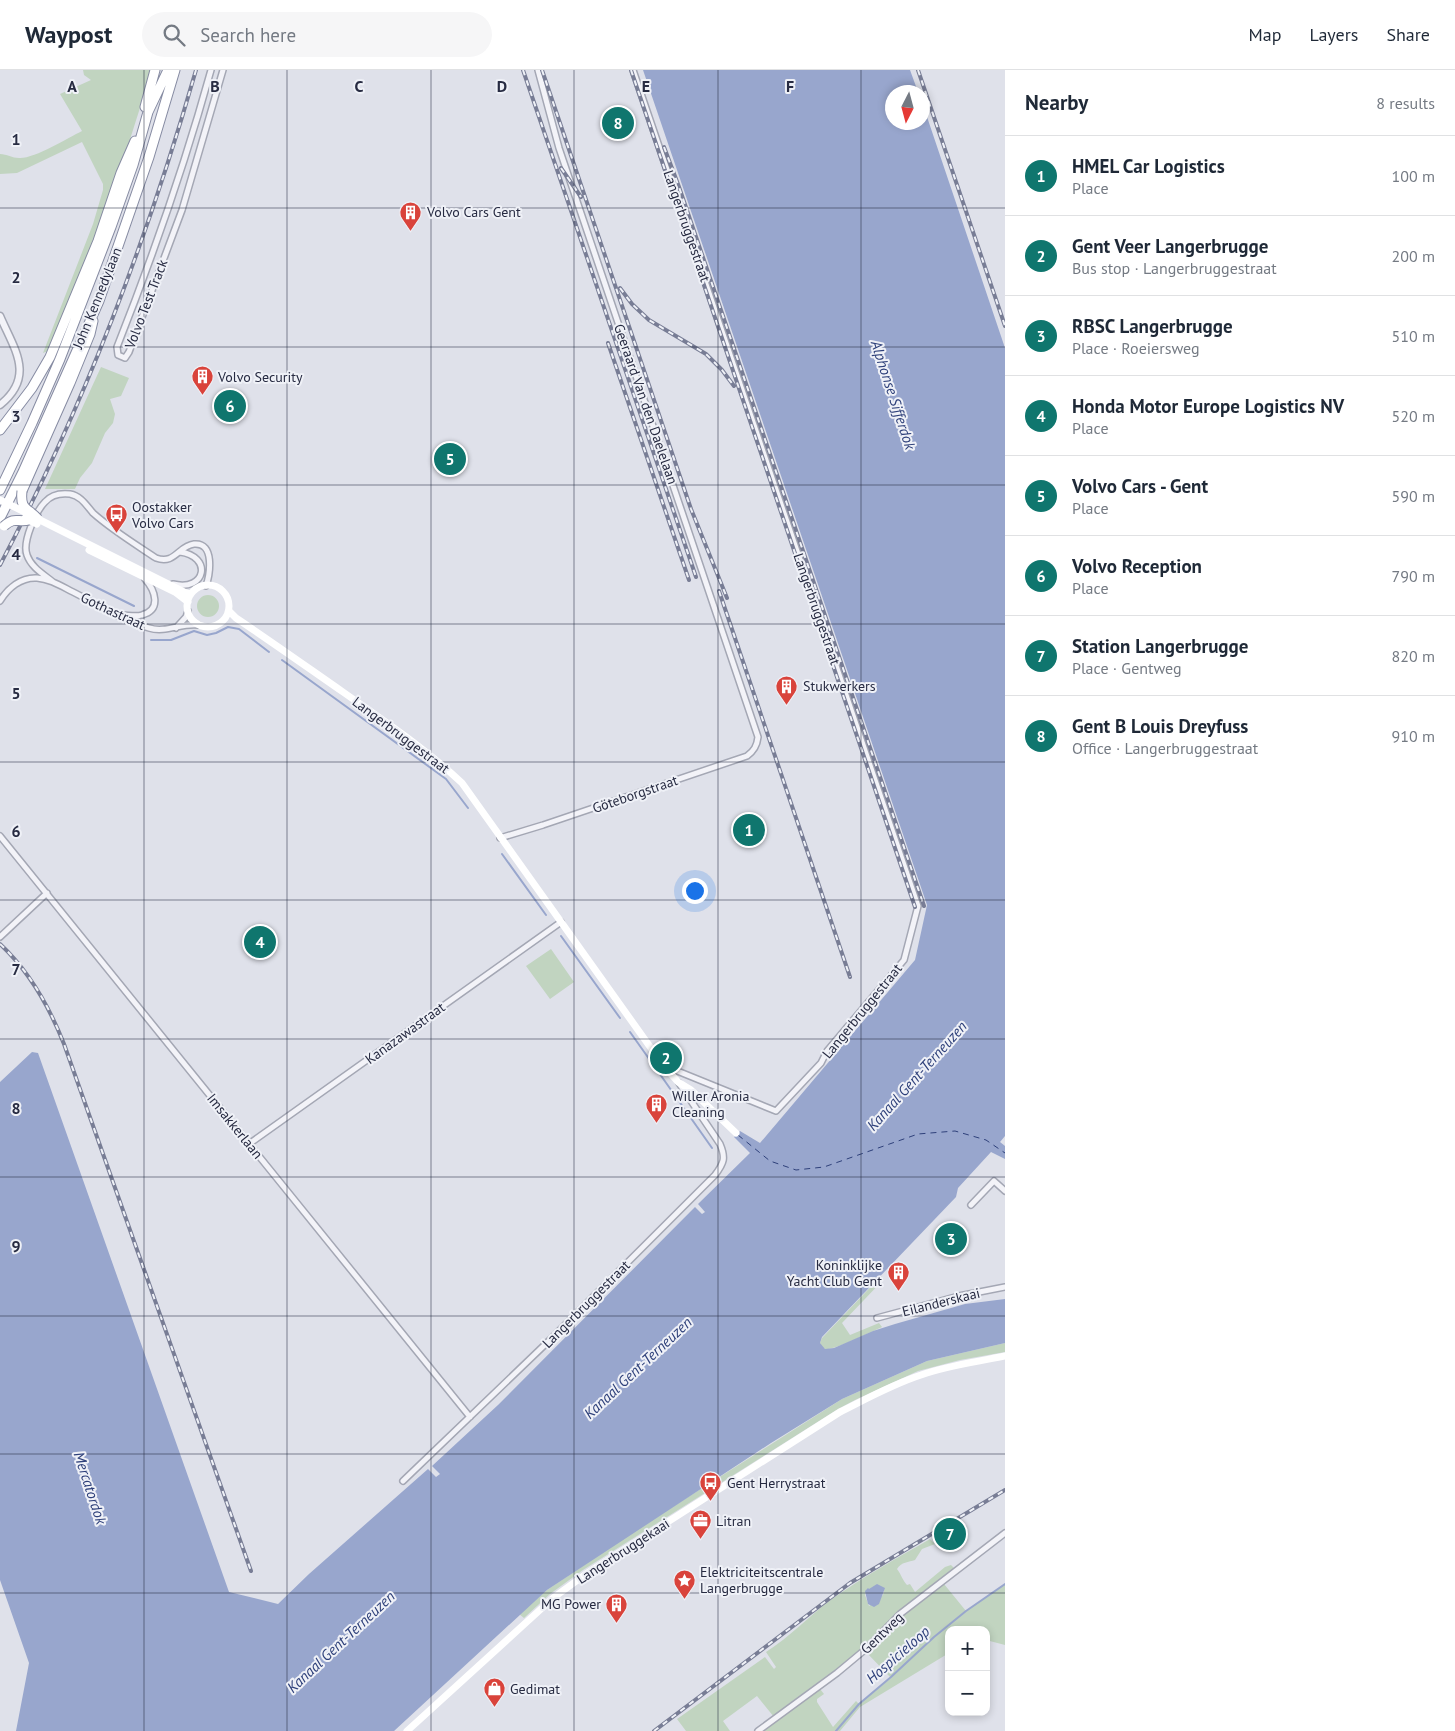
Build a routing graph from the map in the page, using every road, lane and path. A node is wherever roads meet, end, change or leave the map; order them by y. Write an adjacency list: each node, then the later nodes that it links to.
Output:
1 (155, 70): 8 (highway, John Kennedylaan)
2 (168, 70): 14 (highway, John Kennedylaan)
3 (175, 70): 9 (highway, John Kennedylaan)
4 (211, 70): 5 (street, Volvo Test Track)
5 (222, 70)
6 (538, 70): 34 (street, Geeraard Van den Daelelaan)
7 (634, 70): 40 (street, Langerbruggestraat)
8 (135, 141): 12 (highway); 13 (highway, John Kennedylaan)
9 (99, 301): 17 (highway, bridge); 18 (highway, John Kennedylaan)
10 (0, 316): 11 (street)
11 (0, 405)
12 (0, 430)
13 (0, 477)
14 (0, 490)
15 (0, 500): 17 (main road, bridge)
16 (0, 505): 17 (main road)
17 (36, 521): 18 (highway, bridge); 20 (main road); 22 (main road)
18 (1, 526)
19 (180, 552): 21 (street); 22 (street); 23 (street)
20 (143, 577): 26 (main road); 29 (street)
21 (53, 582): 25 (street); 29 (street, Gothastraat)
22 (165, 582): 24 (main road)
23 (206, 586): 24 (main road); 28 (main road)
24 (191, 594): 26 (main road)
25 (0, 601)
26 (188, 602): 27 (main road)
27 (188, 611): 31 (main road); 32 (street)
28 (228, 611): 30 (main road); 33 (main road, Langerbruggestraat)
29 (118, 615): 32 (street, Gothastraat)
30 (222, 622): 31 (main road, Langerbruggestraat); 33 (main road, Langerbruggestraat)
31 (198, 625): 32 (street, Gothastraat)
32 (176, 628)
33 (252, 628): 36 (main road, Langerbruggestraat)
34 (758, 737): 36 (street, Göteborgstraat)
35 (0, 836): 37 (street, Imsakkerlaan)
36 (500, 838): 38 (main road, Langerbruggestraat)
37 (46, 893): 39 (street); 43 (street, Imsakkerlaan)
38 (561, 922): 40 (main road, Langerbruggestraat); 43 (street, Kanazawastraat)
39 (0, 937)
40 (663, 1065): 41 (main road, Langerbruggestraat)
41 (678, 1082): 42 (main road); 49 (street, Langerbruggestraat)
42 (736, 1133)
43 (249, 1144): 49 (street, Imsakkerlaan)
44 (1005, 1191): 45 (street)
45 (971, 1204)
46 (1005, 1287): 47 (street, Eilanderskaai)
47 (877, 1318)
48 (1005, 1356): 52 (main road, Langerbruggekaai)
49 (470, 1417): 50 (street, Langerbruggestraat)
50 (403, 1481)
51 (1005, 1533): 53 (street, Gentweg)
52 (407, 1731)
53 (758, 1731)

